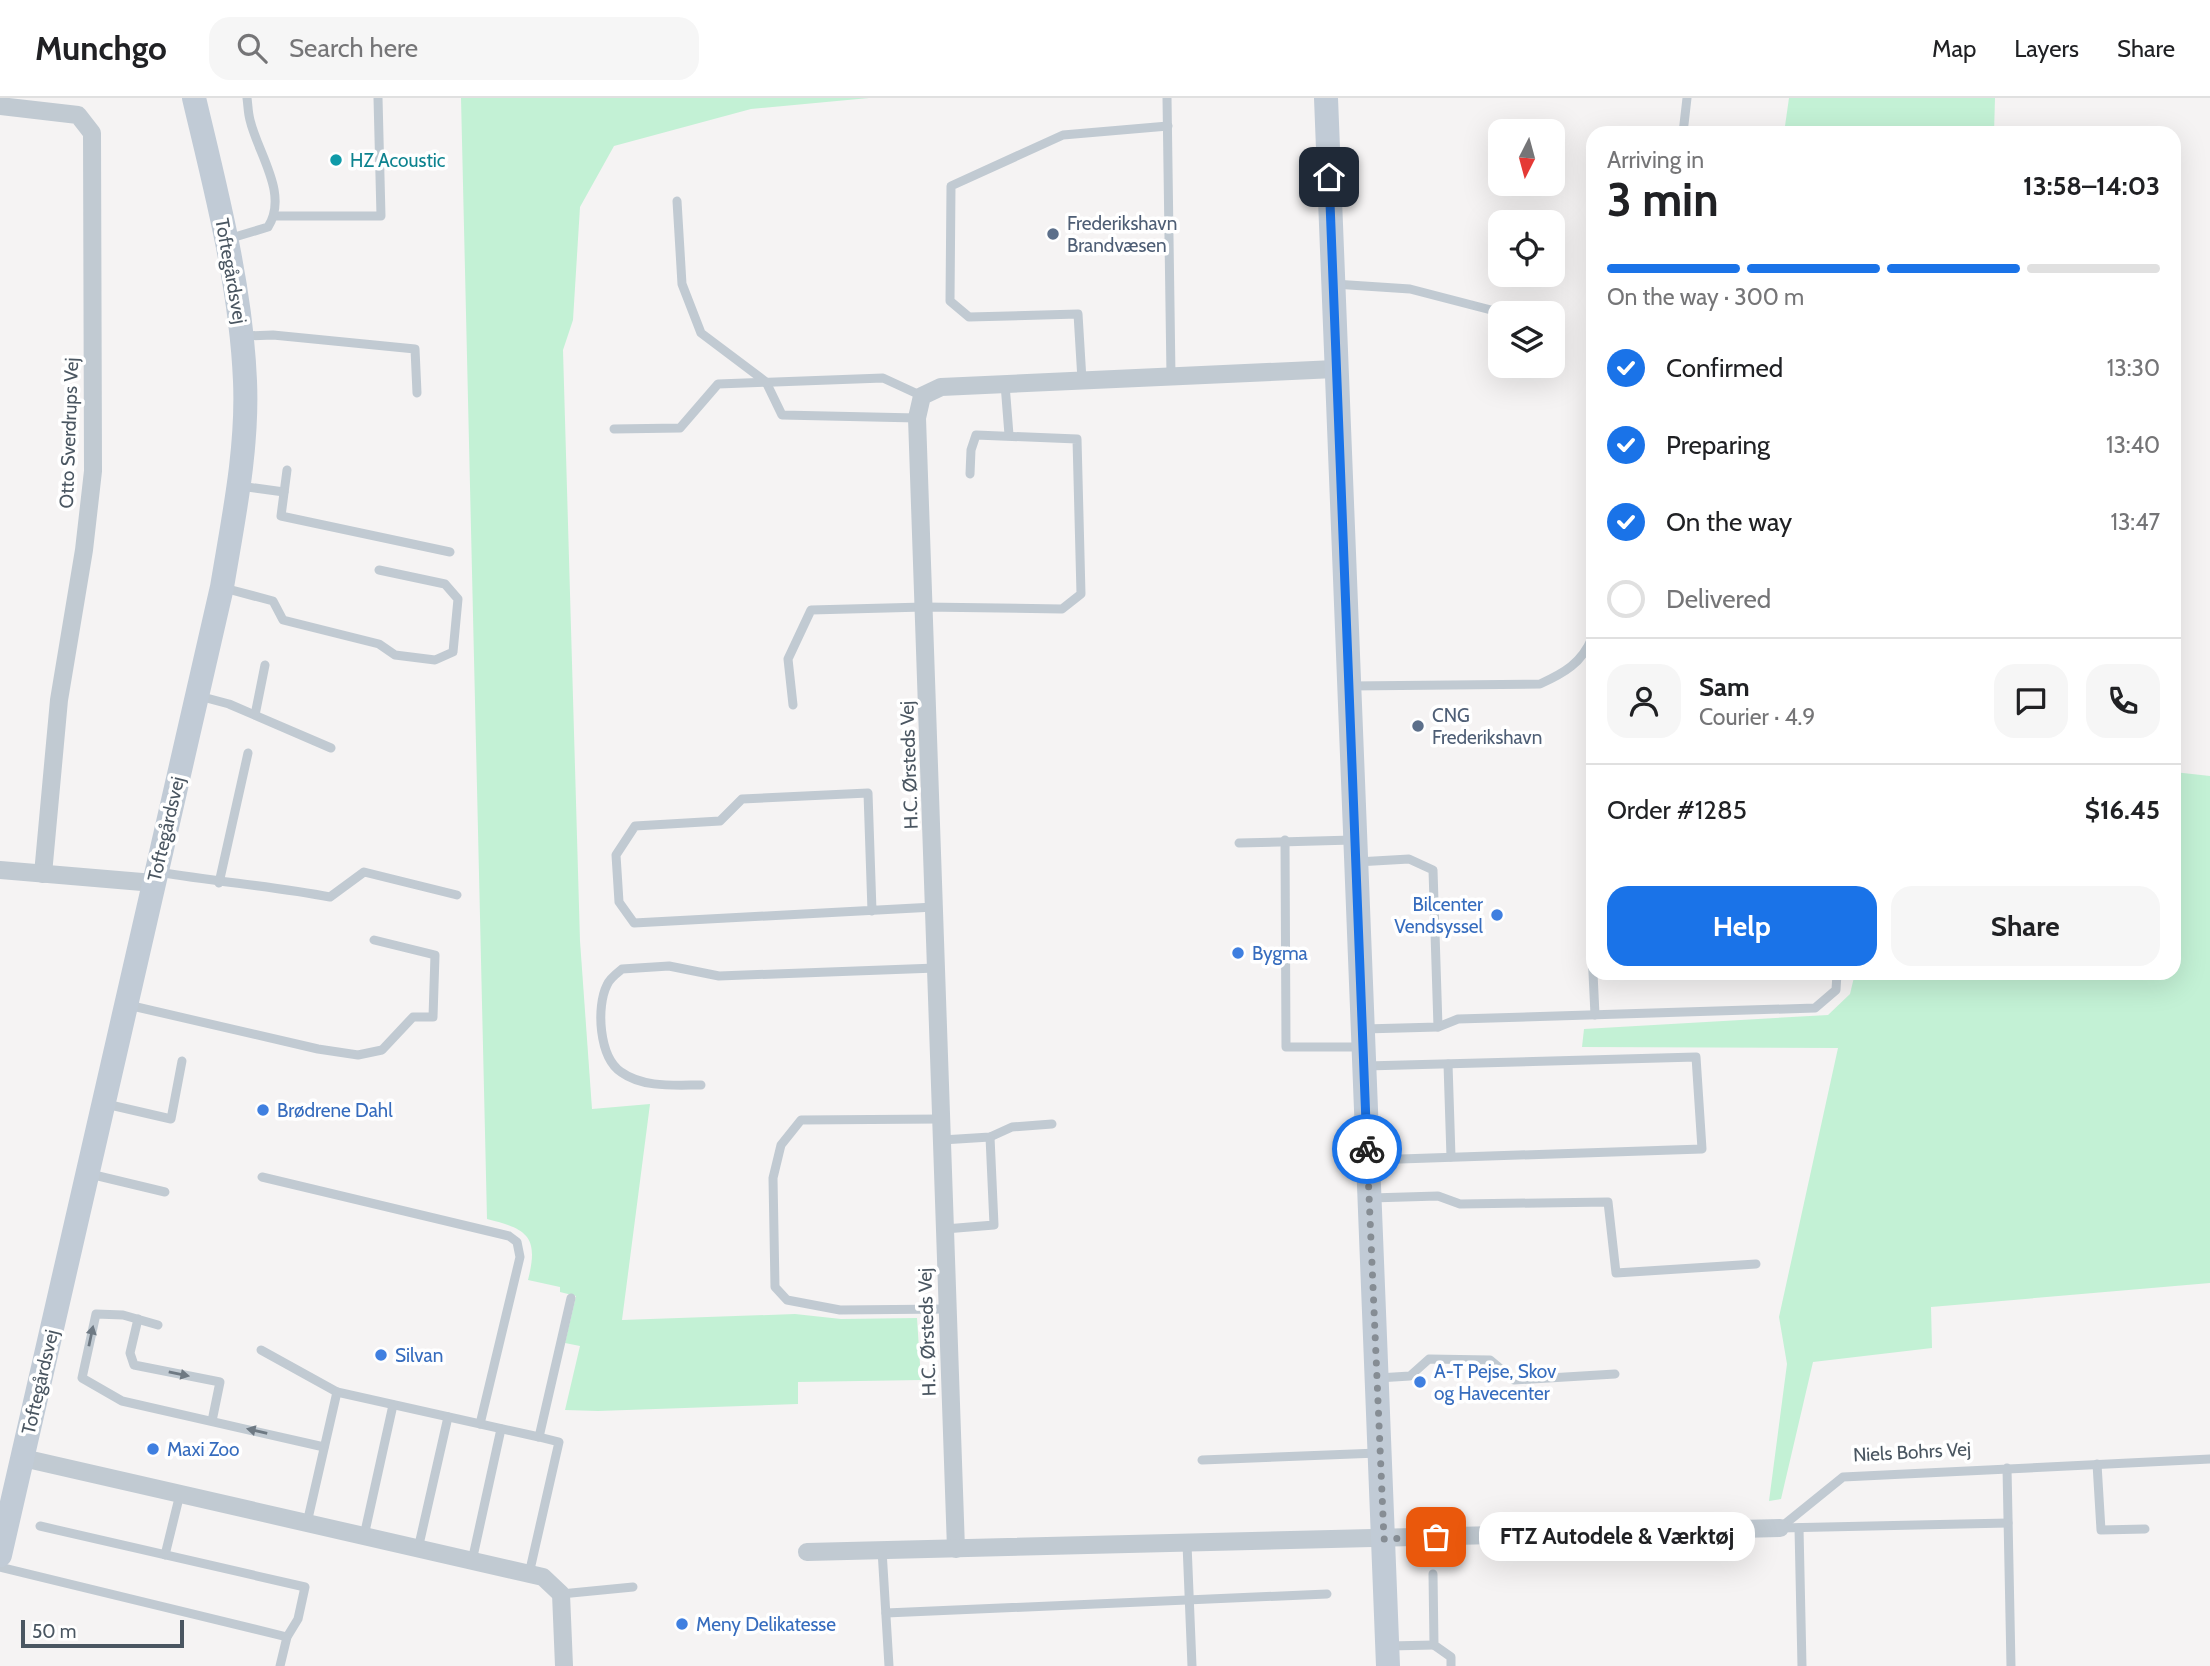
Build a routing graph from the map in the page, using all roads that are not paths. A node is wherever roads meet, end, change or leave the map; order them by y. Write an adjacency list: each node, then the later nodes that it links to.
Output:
1 (194, 98): 12 (street, Toftegårdsvej)
2 (247, 98): 11 (lane)
3 (378, 98): 11 (lane)
4 (1167, 98): 8 (lane)
5 (1326, 98): 13 (street)
6 (1687, 98): 9 (lane)
7 (0, 106): 46 (street, Otto Sverdrups Vej)
8 (1168, 126): 17 (lane); 18 (lane)
9 (1684, 126)
10 (677, 201): 19 (lane)
11 (275, 216): 12 (lane)
12 (226, 240): 15 (street, Toftegårdsvej)
13 (1333, 284): 14 (lane); 16 (street)
14 (1488, 309)
15 (242, 336): 21 (lane); 28 (street, Toftegårdsvej)
16 (1335, 369): 17 (street); 36 (street)
17 (1171, 376): 18 (street)
18 (1082, 380): 20 (street)
19 (766, 382): 22 (lane); 23 (lane); 24 (lane)
20 (1005, 384): 22 (street); 25 (lane)
21 (417, 393)
22 (922, 396): 23 (street, H.C. Ørsteds Vej)
23 (917, 418): 33 (street, H.C. Ørsteds Vej)
24 (614, 429)
25 (1009, 435): 27 (lane); 33 (lane)
26 (287, 470): 29 (lane)
27 (970, 474)
28 (238, 486): 29 (lane); 32 (street, Toftegårdsvej)
29 (284, 492): 30 (lane)
30 (450, 552)
31 (379, 570): 32 (lane)
32 (222, 587): 37 (street, Toftegårdsvej)
33 (924, 607): 38 (lane); 50 (street, H.C. Ørsteds Vej)
34 (1586, 653): 36 (lane)
35 (265, 665): 39 (lane)
36 (1348, 687): 44 (street)
37 (197, 696): 39 (lane); 47 (street, Toftegårdsvej)
38 (793, 705)
39 (255, 715): 40 (lane)
40 (331, 748)
41 (248, 753): 48 (lane)
42 (1285, 840): 43 (lane); 44 (lane); 59 (lane)
43 (1239, 843)
44 (1355, 851): 58 (lane); 59 (street)
45 (0, 870): 46 (street)
46 (43, 874): 47 (street)
47 (155, 877): 48 (lane); 56 (street, Toftegårdsvej)
48 (219, 883): 49 (lane)
49 (457, 895)
50 (934, 907): 51 (lane); 53 (street, H.C. Ørsteds Vej)
51 (872, 911): 51 (lane)
52 (374, 940): 56 (lane)
53 (936, 968): 62 (lane); 64 (street, H.C. Ørsteds Vej)
54 (1593, 980): 57 (lane)
55 (1837, 980): 57 (lane)
56 (127, 1005): 63 (street, Toftegårdsvej)
57 (1595, 1015): 58 (lane)
58 (1438, 1027): 59 (lane)
59 (1363, 1047): 61 (lane); 69 (street)
60 (182, 1061): 63 (lane)
61 (1448, 1064): 68 (lane); 68 (lane)
62 (701, 1085)
63 (104, 1103): 70 (street, Toftegårdsvej)
64 (941, 1119): 67 (street, H.C. Ørsteds Vej); 77 (lane)
65 (1052, 1124): 66 (lane)
66 (990, 1137): 67 (lane); 74 (lane)
67 (942, 1140): 74 (street, H.C. Ørsteds Vej)
68 (1451, 1157): 69 (lane)
69 (1368, 1160): 73 (street)
70 (88, 1173): 72 (lane); 92 (street, Toftegårdsvej)
71 (262, 1177): 87 (lane)
72 (165, 1192)
73 (1369, 1198): 75 (lane); 82 (street)
74 (945, 1229): 77 (street, H.C. Ørsteds Vej)
75 (1756, 1264)
76 (571, 1298): 89 (lane)
77 (948, 1309): 108 (street, H.C. Ørsteds Vej)
78 (138, 1319): 79 (lane); 86 (lane, one-way to 86); 86 (lane, one-way to 78)
79 (158, 1325)
80 (261, 1350): 83 (lane)
81 (1615, 1374): 82 (lane)
82 (1377, 1378): 91 (street)
83 (337, 1392): 84 (lane); 90 (lane)
84 (393, 1405): 85 (lane); 104 (lane)
85 (448, 1417): 87 (lane); 107 (lane)
86 (212, 1421): 90 (lane, one-way to 86)
87 (480, 1424): 88 (lane)
88 (501, 1429): 89 (lane); 113 (lane)
89 (539, 1437): 115 (lane)
90 (324, 1447): 98 (lane)
91 (1380, 1453): 94 (lane); 105 (street)
92 (23, 1458): 97 (street); 111 (street, Toftegårdsvej)
93 (2210, 1459): 95 (lane, Niels Bohrs Vej)
94 (1202, 1460)
95 (2098, 1464): 96 (lane, Niels Bohrs Vej); 103 (lane)
96 (2007, 1468): 99 (lane); 101 (lane, Niels Bohrs Vej)
97 (180, 1494): 98 (street); 112 (lane)
98 (307, 1523): 104 (street)
99 (2008, 1523): 102 (lane); 131 (lane)
100 (40, 1526): 112 (lane)
101 (1780, 1528): 102 (lane); 105 (street)
102 (1799, 1528): 130 (lane)
103 (2145, 1529)
104 (364, 1536): 107 (street)
105 (1384, 1539): 106 (street); 124 (street)
106 (1187, 1544): 108 (street); 120 (lane)
107 (418, 1549): 113 (street)
108 (956, 1549): 109 (street)
109 (883, 1550): 110 (street); 121 (lane)
110 (807, 1552)
111 (0, 1555)
112 (165, 1555): 122 (lane)
113 (472, 1561): 115 (street)
114 (0, 1567): 122 (lane)
115 (529, 1574): 118 (street)
116 (1433, 1574): 123 (lane)
117 (633, 1587): 118 (lane)
118 (561, 1594): 126 (street)
119 (1327, 1594): 120 (lane)
120 (1189, 1600): 121 (lane); 128 (lane)
121 (886, 1613): 127 (lane)
122 (287, 1637): 125 (lane)
123 (1434, 1645): 124 (lane); 129 (lane)
124 (1387, 1656)
125 (281, 1666)
126 (564, 1666)
127 (889, 1666)
128 (1192, 1666)
129 (1451, 1666)
130 (1802, 1666)
131 (2011, 1666)

